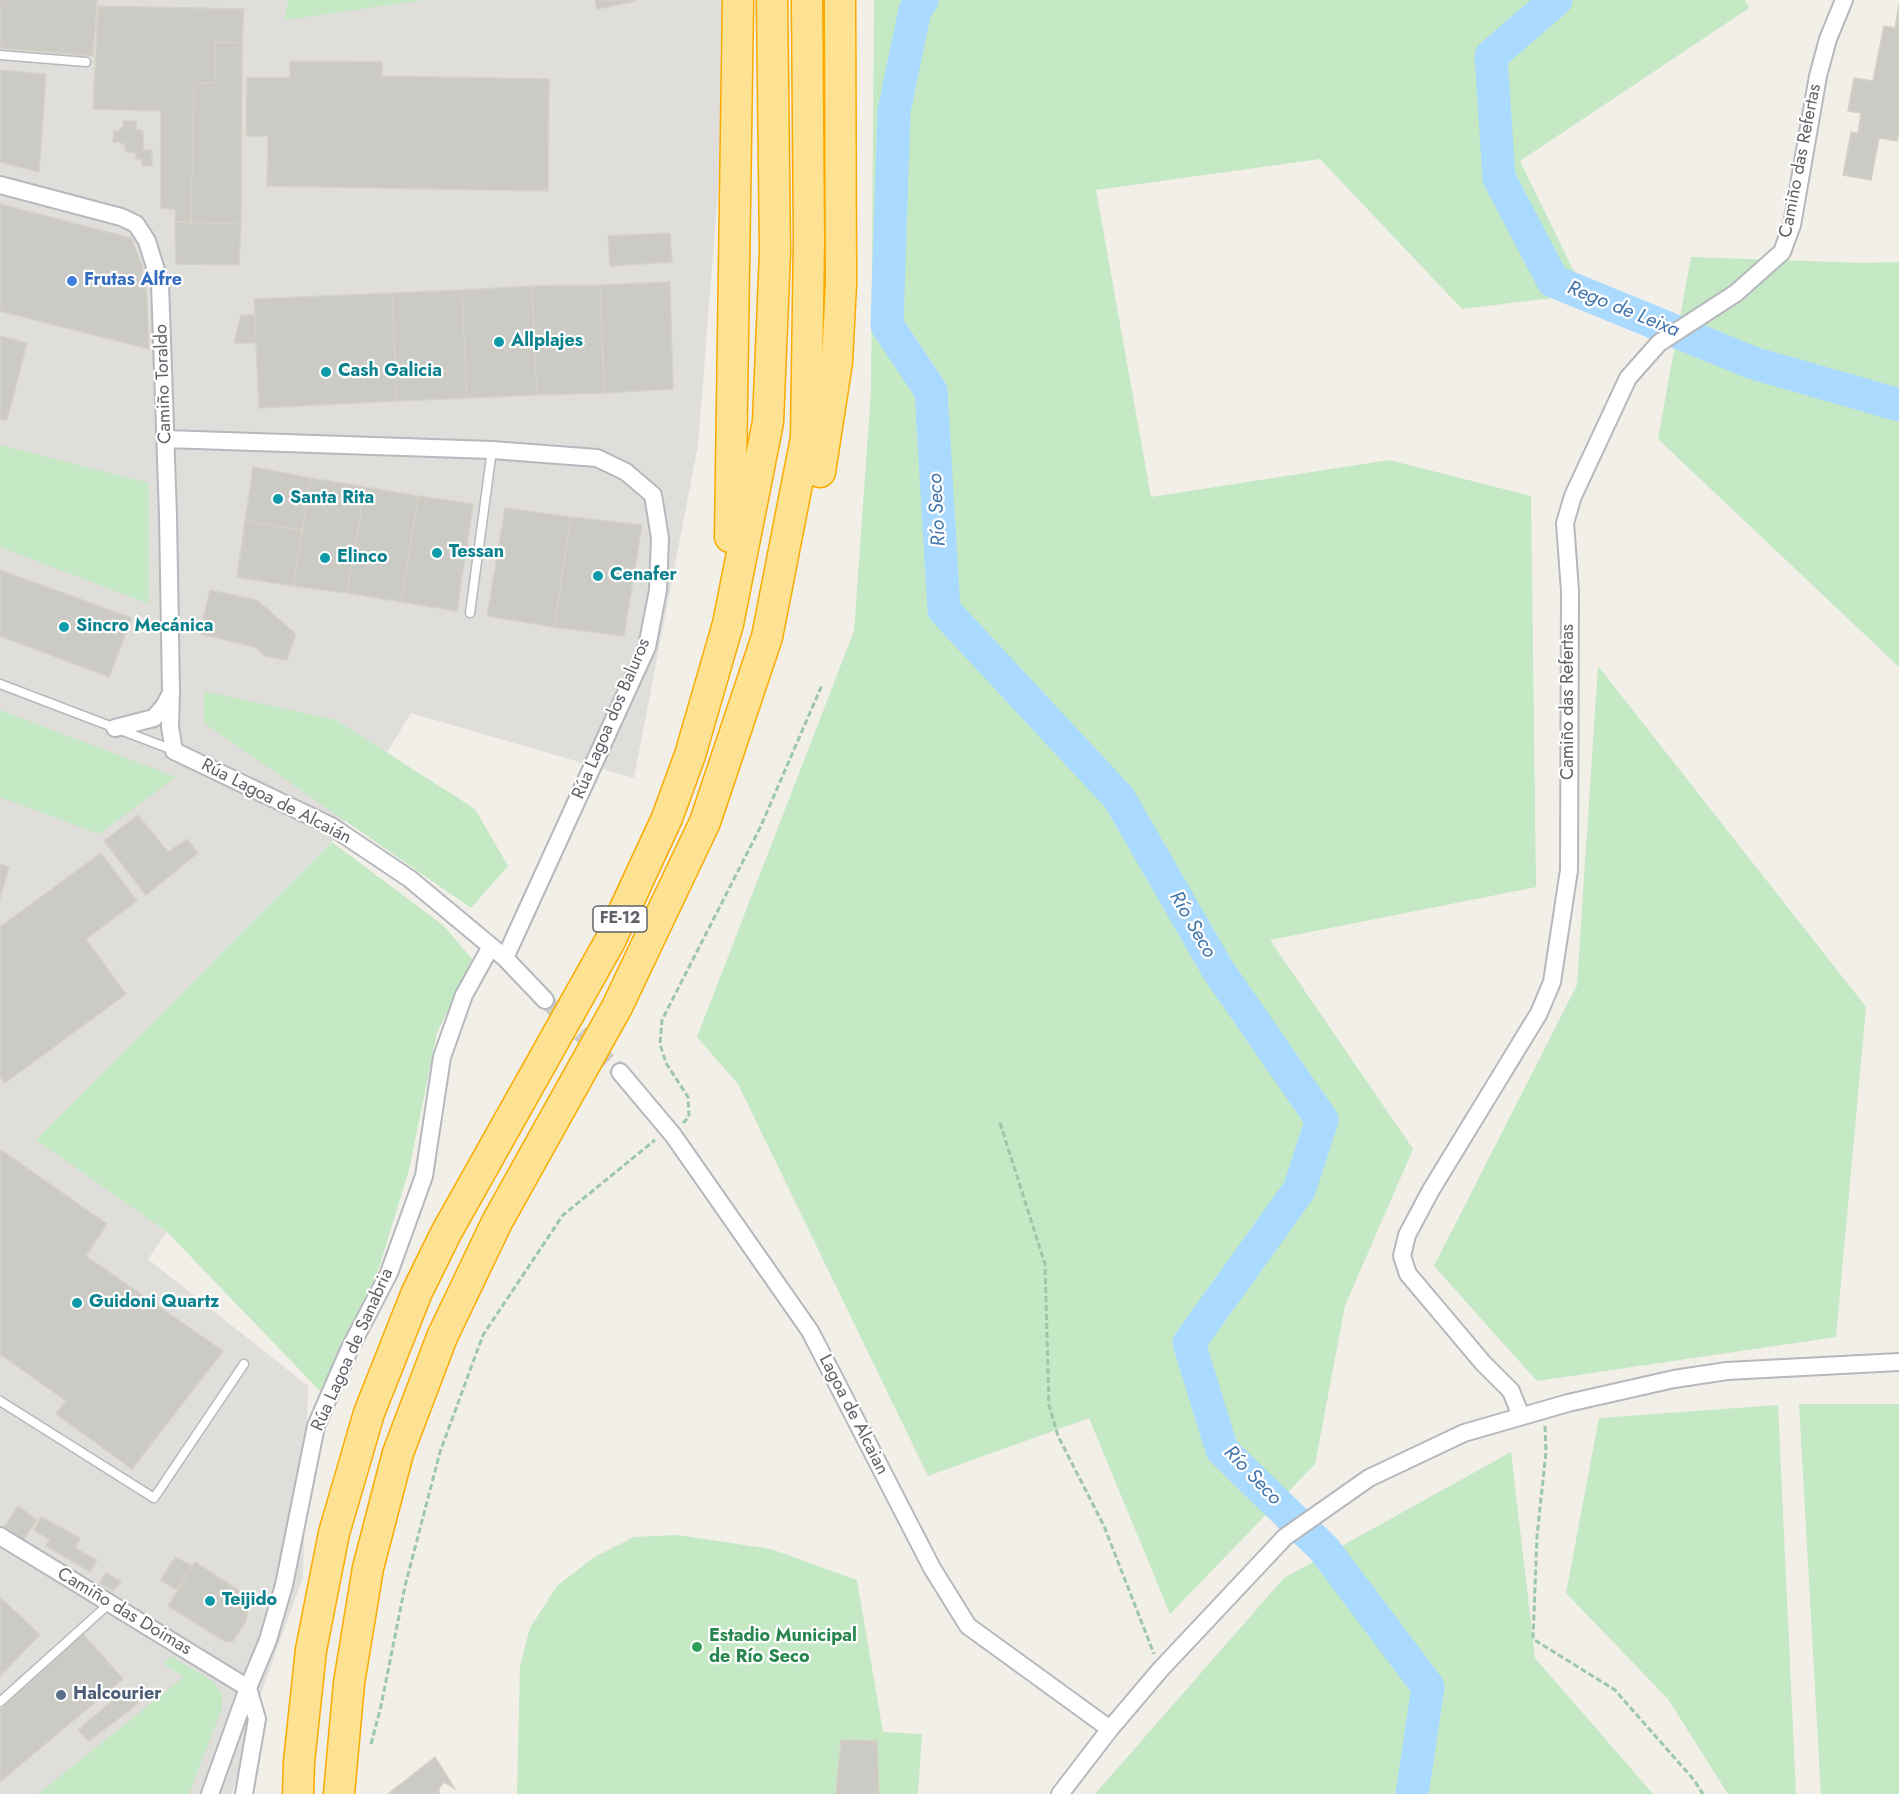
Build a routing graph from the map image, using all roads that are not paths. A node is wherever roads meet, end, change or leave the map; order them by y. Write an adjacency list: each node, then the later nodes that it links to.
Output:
1 (738, 0): 12 (highway)
2 (772, 0): 12 (highway, FE-12)
3 (807, 0): 13 (highway, FE-12)
4 (840, 0): 13 (highway)
5 (1844, 0): 25 (street, Camiño das Refertas)
6 (0, 55): 7 (lane)
7 (86, 62)
8 (0, 185): 9 (street, Camiño Toraldo)
9 (166, 439): 10 (street, Rúa Lagoa dos Baluros); 15 (street, Camiño Toraldo)
10 (492, 450): 11 (lane); 19 (street, Rúa Lagoa dos Baluros)
11 (470, 613)
12 (728, 624): 33 (highway, FE-12)
13 (767, 637): 34 (highway, FE-12)
14 (0, 684): 16 (lane, Rúa Lagoa de Alcaián)
15 (171, 692): 16 (street); 17 (street, Camiño Toraldo)
16 (115, 728): 17 (lane, Rúa Lagoa de Alcaián)
17 (174, 751): 18 (street, Rúa Lagoa de Alcaián)
18 (490, 948): 19 (street, Rúa Lagoa de Alcaián); 28 (street, Rúa Lagoa de Sanabria)
19 (505, 958): 20 (street, Rúa Lagoa de Alcaián)
20 (545, 1000)
21 (620, 1072): 30 (street, Lagoa de Alcaian)
22 (1899, 1362): 25 (street)
23 (244, 1364): 24 (lane)
24 (0, 1401)
25 (1521, 1416): 30 (street)
26 (0, 1536): 27 (street, Camiño das Doimas)
27 (110, 1603): 28 (street, Camiño das Doimas); 29 (lane)
28 (249, 1688): 31 (street, Rúa Lagoa de Sanabria); 32 (street)
29 (0, 1702)
30 (1110, 1729): 35 (street)
31 (210, 1794)
32 (244, 1794)
33 (298, 1794)
34 (339, 1794)
35 (1060, 1794)

